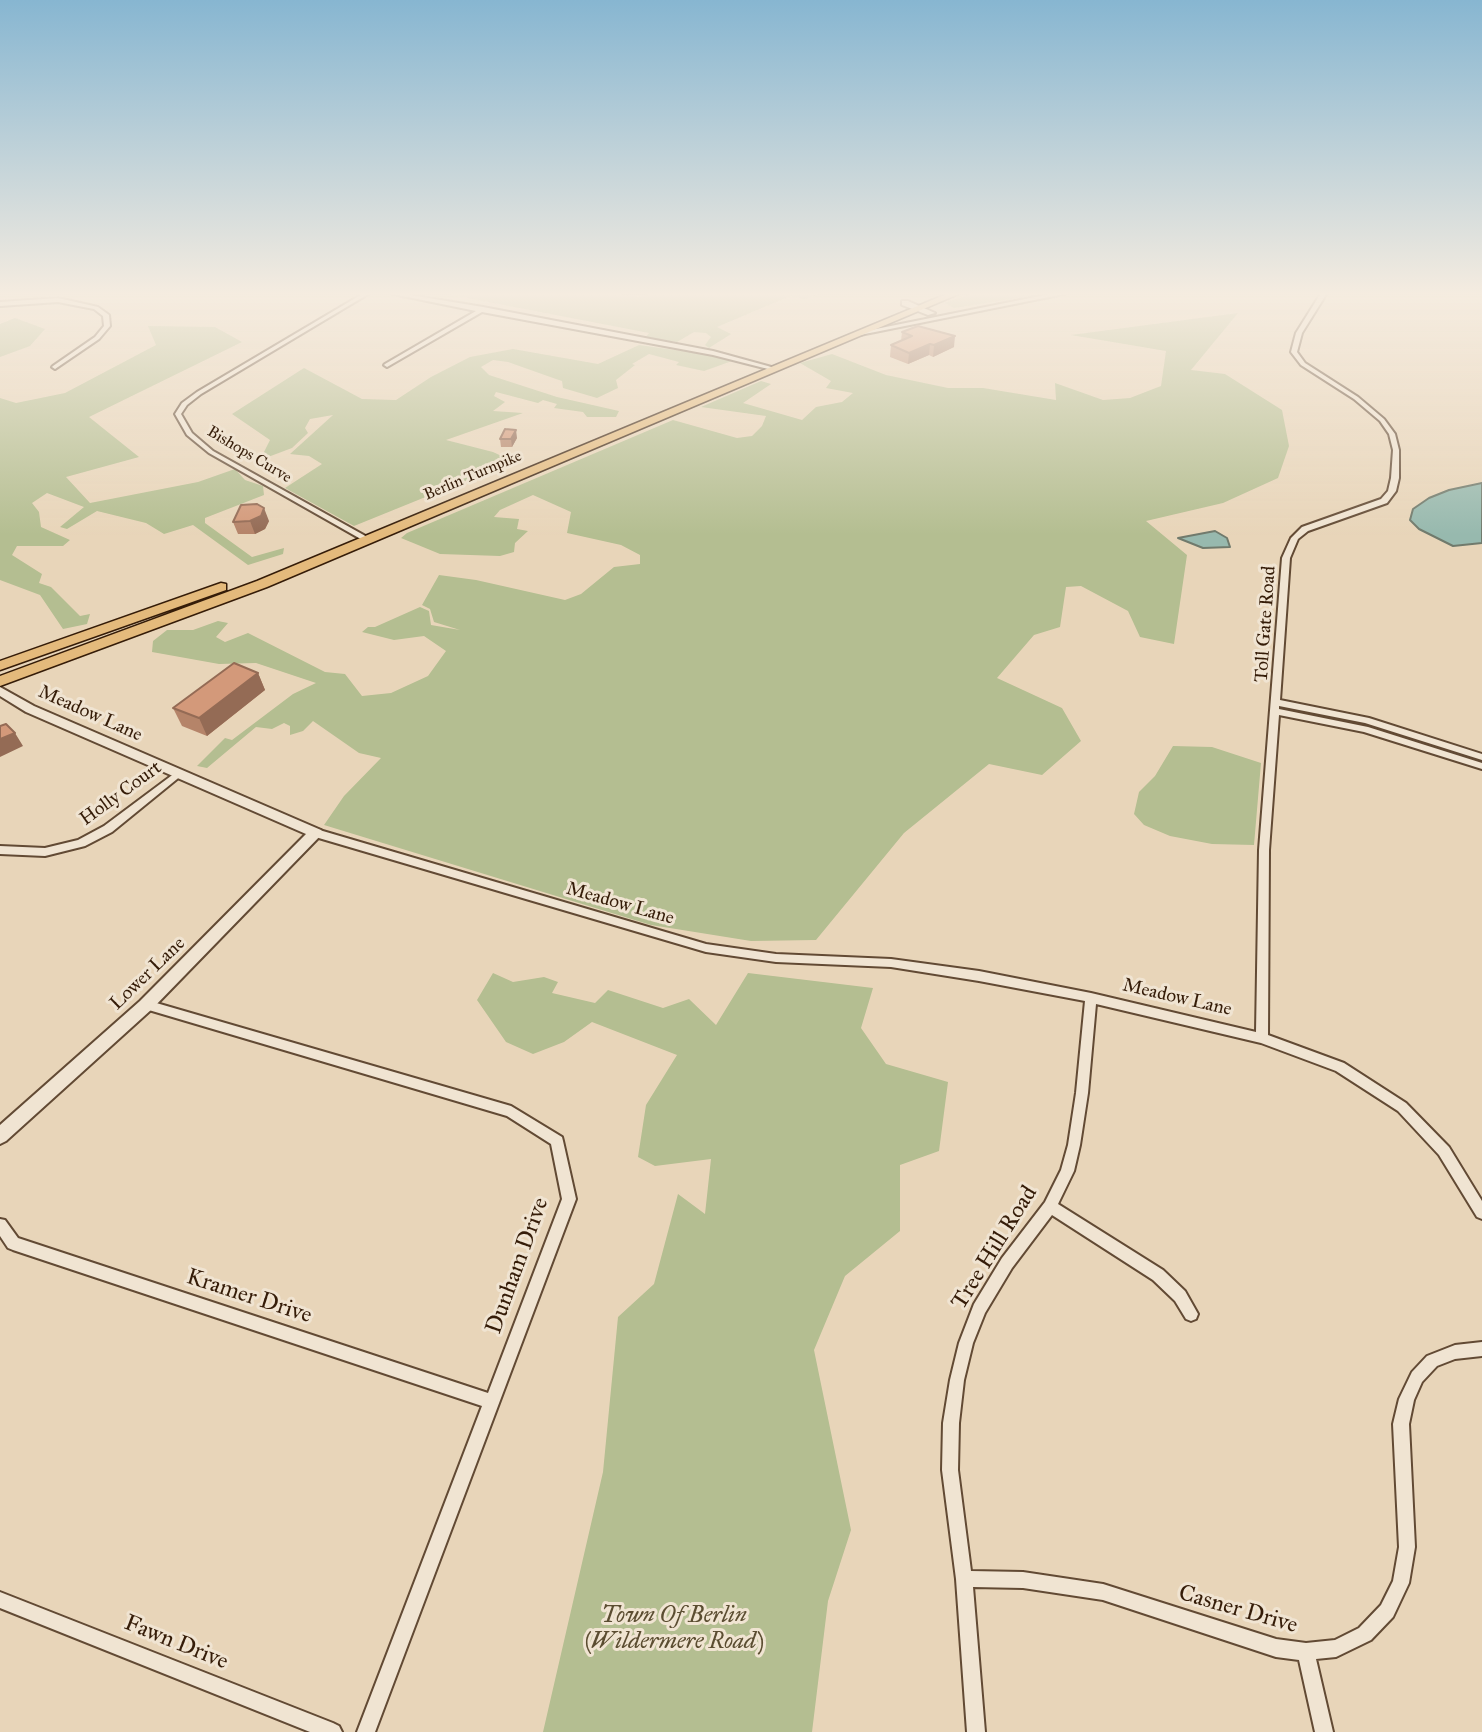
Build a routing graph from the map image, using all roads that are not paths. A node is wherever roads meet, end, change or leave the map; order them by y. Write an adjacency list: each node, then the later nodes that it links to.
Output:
1 (232, 374): 5 (street, Bishops Curve)
2 (733, 374): 5 (highway, Berlin Turnpike)
3 (758, 374): 5 (highway, Berlin Turnpike)
4 (1318, 374): 9 (street, Toll Gate Road)
5 (360, 536): 6 (highway, Berlin Turnpike); 7 (highway, Berlin Turnpike)
6 (0, 666)
7 (0, 681)
8 (0, 691): 13 (street, Meadow Lane)
9 (1275, 706): 10 (street); 18 (street, Toll Gate Road)
10 (1443, 748): 11 (street); 12 (street)
11 (1482, 757)
12 (1482, 766)
13 (179, 773): 14 (street, Meadow Lane); 15 (street, Holly Court)
14 (316, 833): 16 (street, Meadow Lane); 17 (street, Lower Lane)
15 (0, 850)
16 (1091, 998): 18 (street, Meadow Lane); 20 (street, Tree Hill Road)
17 (146, 1005): 19 (street, Lower Lane); 25 (street, Dunham Drive)
18 (1262, 1038): 21 (street, Meadow Lane)
19 (0, 1136)
20 (1050, 1206): 23 (street); 26 (street, Tree Hill Road)
21 (1482, 1213)
22 (0, 1224): 25 (street, Kramer Drive)
23 (1191, 1314)
24 (1482, 1349): 28 (street, Casner Drive)
25 (492, 1402): 30 (street, Dunham Drive)
26 (964, 1579): 28 (street, Casner Drive); 31 (street, Tree Hill Road)
27 (0, 1600): 29 (street, Fawn Drive)
28 (1306, 1652): 32 (street)
29 (333, 1732)
30 (366, 1732)
31 (976, 1732)
32 (1324, 1732)

